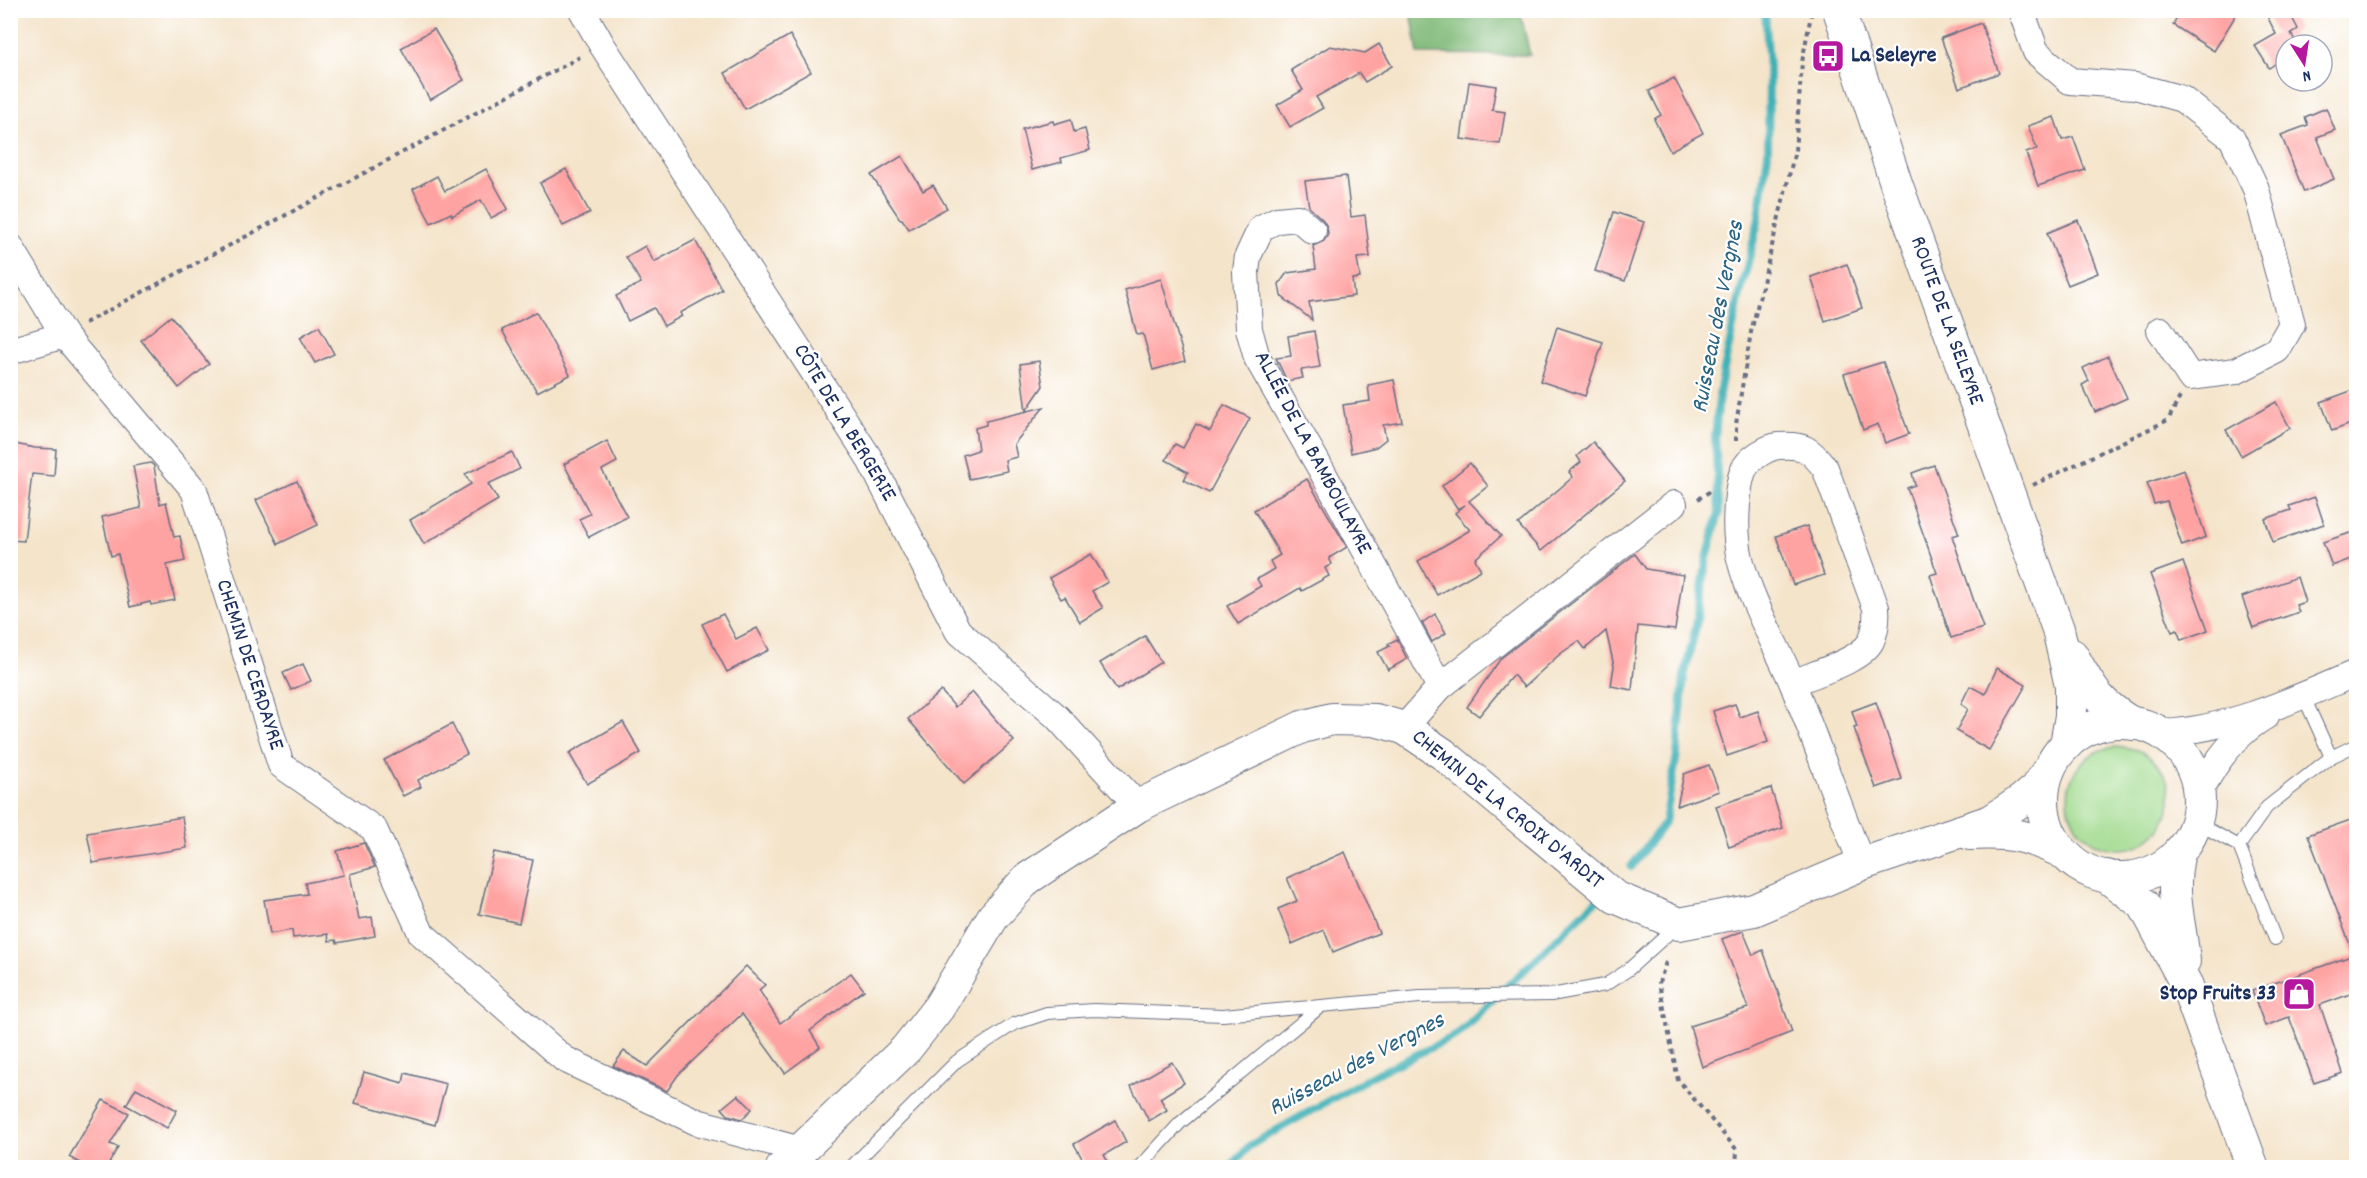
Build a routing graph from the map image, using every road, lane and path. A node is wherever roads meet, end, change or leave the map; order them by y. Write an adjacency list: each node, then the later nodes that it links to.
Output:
1 (582, 10): 5 (street, CÔTE DE LA BERGERIE)
2 (1812, 10): 12 (path)
3 (1839, 10): 13 (street, ROUTE DE LA SELEYRE)
4 (2021, 10): 11 (street)
5 (602, 45): 9 (path); 25 (street, CÔTE DE LA BERGERIE)
6 (1313, 231): 18 (street, ALLÉE DE LA BAMBOULAYRE)
7 (10, 246): 9 (street, CHEMIN DE CERDAYRE)
8 (2160, 330): 11 (street)
9 (64, 335): 10 (street); 37 (street, CHEMIN DE CERDAYRE)
10 (10, 351)
11 (2190, 377): 13 (path)
12 (1736, 445)
13 (2010, 497): 15 (street, ROUTE DE LA SELEYRE)
14 (1674, 504): 18 (street)
15 (2058, 630): 21 (street); 23 (street)
16 (2356, 673): 19 (street)
17 (1792, 683): 17 (street); 31 (street)
18 (1440, 687): 20 (street)
19 (2303, 695): 21 (street); 24 (lane); 26 (street)
20 (1404, 728): 25 (street, CHEMIN DE LA CROIX D'ARDIT); 33 (street, CHEMIN DE LA CROIX D'ARDIT)
21 (2148, 728): 23 (street); 26 (street)
22 (2356, 745): 24 (lane)
23 (2058, 757): 27 (street); 30 (street)
24 (2331, 757): 28 (lane)
25 (1138, 806): 37 (street, CHEMIN DE LA CROIX D'ARDIT)
26 (2198, 809): 28 (lane); 29 (street)
27 (1954, 835): 30 (street); 31 (street)
28 (2239, 846): 34 (lane)
29 (2179, 852): 32 (street); 35 (street)
30 (2064, 853): 32 (street)
31 (1862, 864): 33 (street)
32 (2106, 876): 35 (street)
33 (1679, 924): 36 (lane); 40 (path)
34 (2275, 939)
35 (2187, 986): 41 (street)
36 (1320, 1007): 38 (lane); 39 (lane)
37 (792, 1159)
38 (850, 1167)
39 (1139, 1167)
40 (1736, 1167)
41 (2253, 1167)

